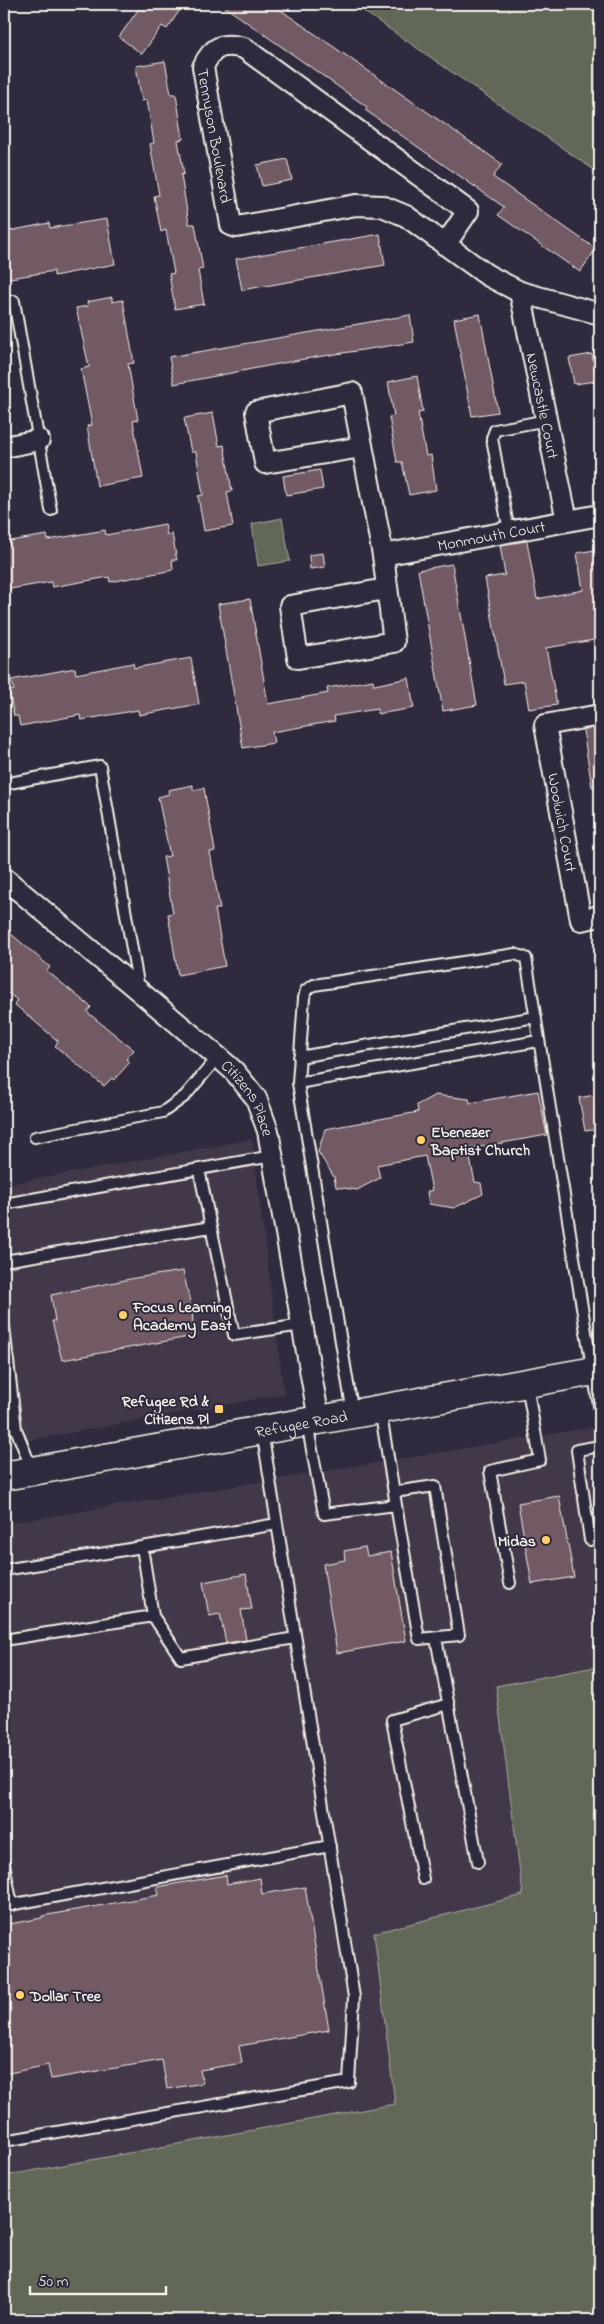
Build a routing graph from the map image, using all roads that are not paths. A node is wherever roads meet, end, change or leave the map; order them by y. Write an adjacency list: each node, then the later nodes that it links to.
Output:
1 (445, 245): 1 (street, Tennyson Boulevard); 2 (street, Tennyson Boulevard)
2 (520, 292): 4 (street, Tennyson Boulevard); 5 (street, Newcastle Court)
3 (4, 302): 6 (lane)
4 (600, 314)
5 (547, 420): 11 (street, Newcastle Court); 12 (lane)
6 (39, 440): 8 (street); 9 (lane)
7 (362, 446): 7 (street); 13 (street)
8 (4, 447)
9 (51, 510)
10 (600, 515): 11 (street, Monmouth Court)
11 (568, 521): 12 (street, Monmouth Court)
12 (509, 532): 13 (street, Monmouth Court)
13 (383, 555): 14 (street)
14 (386, 589): 14 (street)
15 (600, 715): 18 (street, Woolwich Court)
16 (4, 784): 19 (lane)
17 (4, 878): 19 (street, Citizens Place)
18 (591, 918)
19 (140, 990): 22 (street, Citizens Place)
20 (536, 1017): 21 (lane); 23 (lane); 23 (lane)
21 (538, 1041): 24 (lane); 33 (lane)
22 (218, 1057): 25 (lane); 26 (street, Citizens Place)
23 (299, 1057): 24 (lane)
24 (298, 1083): 38 (lane)
25 (35, 1138)
26 (272, 1156): 27 (lane); 31 (street, Citizens Place)
27 (199, 1169): 28 (lane); 29 (lane)
28 (4, 1204)
29 (211, 1227): 30 (lane); 31 (lane)
30 (4, 1261)
31 (302, 1325): 39 (street, Citizens Place)
32 (4, 1327): 35 (lane)
33 (596, 1371): 34 (main road, Refugee Road); 37 (lane)
34 (527, 1383): 36 (main road, Refugee Road); 50 (lane)
35 (9, 1406): 42 (lane)
36 (380, 1409): 38 (main road, Refugee Road); 44 (lane)
37 (600, 1411)
38 (354, 1414): 39 (main road, Refugee Road)
39 (312, 1421): 40 (main road, Refugee Road); 45 (lane)
40 (261, 1430): 42 (main road, Refugee Road); 46 (lane)
41 (600, 1446): 47 (lane)
42 (33, 1471): 43 (main road, Refugee Road)
43 (4, 1476)
44 (394, 1492): 45 (lane); 53 (lane)
45 (396, 1505): 53 (lane)
46 (277, 1524): 48 (lane); 52 (lane)
47 (590, 1540)
48 (142, 1547): 49 (lane); 51 (lane)
49 (4, 1570)
50 (510, 1583)
51 (153, 1616): 52 (lane); 54 (lane)
52 (296, 1638): 56 (lane)
53 (436, 1638): 55 (lane)
54 (4, 1640)
55 (449, 1704): 57 (lane); 59 (lane)
56 (330, 1846): 60 (lane); 61 (lane)
57 (478, 1862)
58 (4, 1864): 60 (lane)
59 (423, 1879)
60 (8, 1906)
61 (4, 2141)

